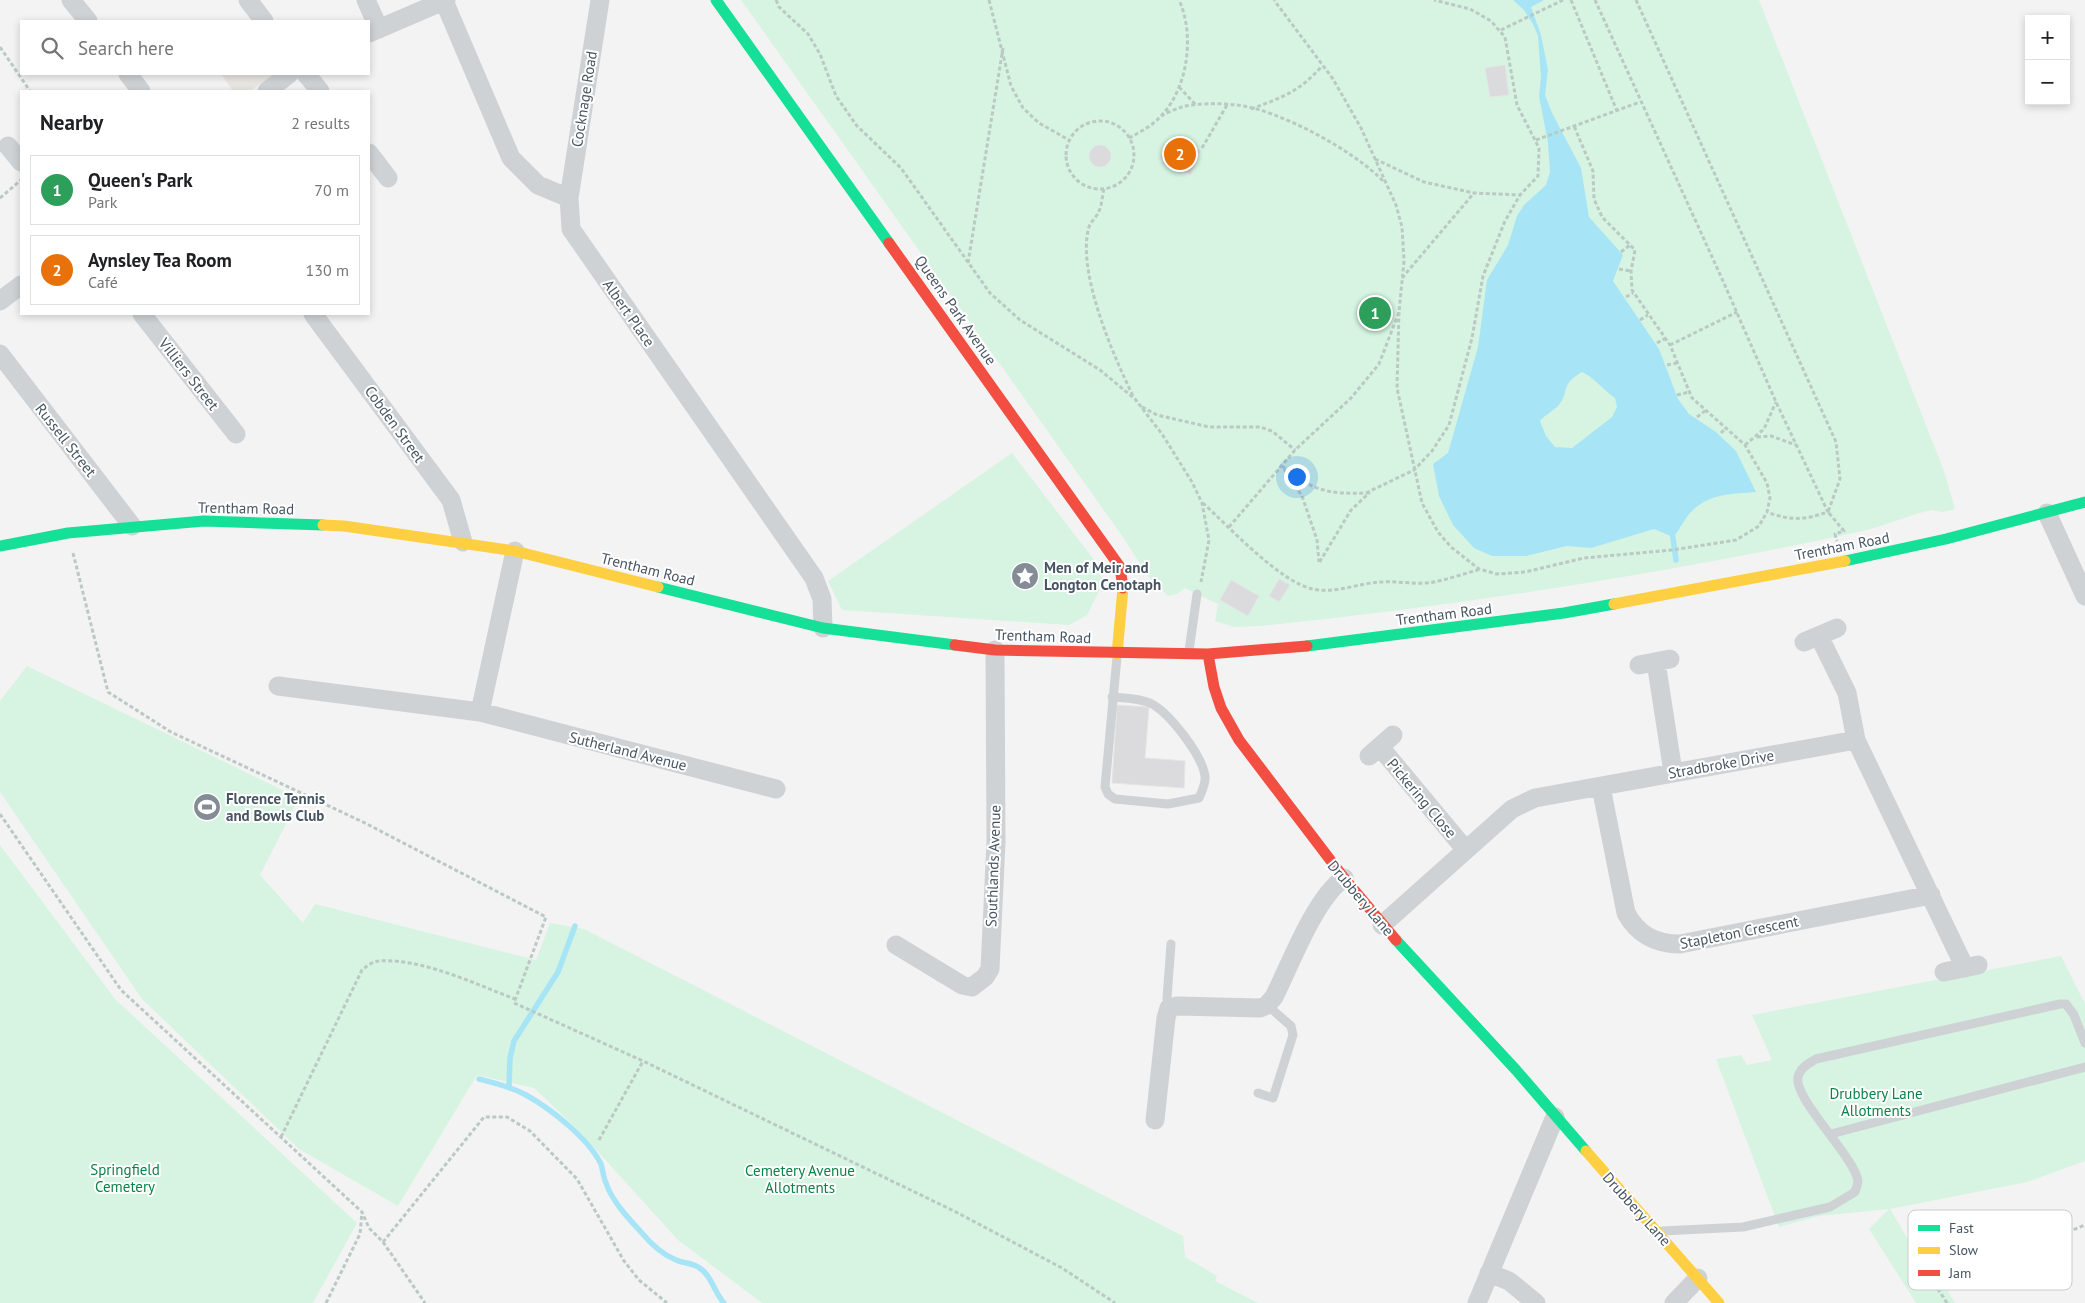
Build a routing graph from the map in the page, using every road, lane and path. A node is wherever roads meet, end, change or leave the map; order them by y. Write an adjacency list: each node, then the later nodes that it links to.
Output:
1 (71, 0): 16 (street)
2 (248, 0): 17 (street)
3 (366, 0): 19 (street)
4 (445, 0): 19 (street); 53 (street)
5 (600, 0): 53 (street, Cocknage Road)
6 (716, 0): 111 (main road, Queens Park Avenue)
7 (776, 0): 56 (path)
8 (990, 0): 21 (path)
9 (1179, 0): 26 (path)
10 (1274, 0): 22 (path)
11 (1434, 0): 18 (path)
12 (1563, 0): 18 (path)
13 (1571, 0): 35 (path)
14 (1595, 0): 31 (path)
15 (1636, 0): 96 (path)
16 (87, 20)
17 (263, 20)
18 (1501, 30): 40 (path)
19 (374, 31)
20 (0, 47): 27 (path)
21 (1003, 48): 39 (path); 56 (path)
22 (1322, 66): 34 (path); 44 (path)
23 (129, 75): 28 (street)
24 (288, 75): 29 (street)
25 (307, 75): 30 (street)
26 (1179, 88): 33 (path); 36 (path)
27 (29, 90)
28 (141, 90)
29 (268, 90)
30 (319, 90)
31 (1640, 102): 35 (path); 65 (path)
32 (1228, 105): 33 (path); 34 (path); 42 (path)
33 (1196, 106): 36 (path)
34 (1251, 109): 48 (path)
35 (1617, 111): 37 (path)
36 (1161, 116): 38 (path)
37 (1574, 126): 40 (path); 54 (path)
38 (1129, 138): 39 (path); 49 (path)
39 (1069, 140): 49 (path)
40 (1536, 140): 51 (path)
41 (8, 146): 45 (street)
42 (1202, 148)
43 (370, 154): 46 (street)
44 (1375, 158): 48 (path); 50 (path)
45 (20, 161)
46 (388, 178)
47 (20, 181): 52 (path)
48 (1388, 187): 59 (path)
49 (1104, 189): 78 (path)
50 (1474, 193): 51 (path); 59 (path)
51 (1520, 195): 91 (path)
52 (0, 198)
53 (569, 198): 108 (street, Albert Place)
54 (1630, 245): 55 (path); 58 (path)
55 (1621, 252)
56 (968, 263): 78 (path)
57 (1619, 269): 58 (path)
58 (1631, 271): 61 (path)
59 (1402, 278): 64 (path)
60 (20, 286): 63 (street)
61 (1633, 293): 62 (path); 68 (path)
62 (1626, 297)
63 (0, 301)
64 (1398, 312): 89 (path); 91 (path)
65 (1737, 312): 72 (path); 79 (path)
66 (143, 315): 85 (street, Villiers Street)
67 (314, 315): 102 (street, Cobden Street)
68 (1648, 315): 69 (path); 70 (path)
69 (1640, 320)
70 (1666, 338): 71 (path); 72 (path)
71 (1656, 342)
72 (1670, 345): 74 (path)
73 (0, 354): 98 (street, Russell Street)
74 (1678, 363): 75 (path); 76 (path)
75 (1667, 365)
76 (1689, 392): 77 (path); 81 (path)
77 (1677, 395)
78 (1135, 399): 80 (path)
79 (1776, 402): 86 (path); 88 (path)
80 (1139, 405): 89 (path); 94 (path)
81 (1705, 411): 82 (path); 83 (path)
82 (1697, 417)
83 (1727, 427): 84 (path); 87 (path)
84 (1720, 433)
85 (236, 434)
86 (1756, 437): 87 (path); 88 (path)
87 (1744, 445): 95 (path)
88 (1796, 445): 96 (path)
89 (1295, 450): 90 (path)
90 (1282, 466): 92 (path); 92 (path); 99 (path)
91 (1414, 470): 92 (path); 105 (path)
92 (1366, 493)
93 (2085, 502): 97 (main road, Trentham Road)
94 (1202, 503): 99 (path); 106 (path)
95 (1767, 512): 96 (path); 105 (path)
96 (1828, 512): 101 (path)
97 (2047, 513): 107 (street); 113 (main road, Trentham Road)
98 (132, 526): 100 (main road, Trentham Road); 102 (main road, Trentham Road)
99 (1229, 527): 105 (path)
100 (68, 533): 103 (main road, Trentham Road); 131 (path)
101 (1837, 541)
102 (463, 542): 104 (main road, Trentham Road)
103 (0, 546)
104 (515, 551): 108 (main road, Trentham Road); 117 (street)
105 (1479, 569)
106 (1197, 594): 112 (lane)
107 (2085, 596)
108 (824, 628): 110 (main road, Trentham Road)
109 (1837, 628): 118 (street)
110 (995, 650): 111 (main road, Trentham Road); 129 (street, Southlands Avenue)
111 (1117, 654): 112 (main road, Trentham Road); 116 (lane)
112 (1189, 654): 113 (main road, Trentham Road)
113 (1208, 654): 125 (main road, Drubbery Lane)
114 (1655, 662): 120 (street)
115 (278, 686): 117 (street, Sutherland Avenue)
116 (1112, 697): 116 (lane)
117 (480, 712): 122 (street, Sutherland Avenue)
118 (1856, 740): 120 (street, Stradbroke Drive); 126 (street)
119 (1381, 746): 124 (street, Pickering Close)
120 (1673, 772): 121 (street, Stradbroke Drive)
121 (1601, 787): 124 (street, Stradbroke Drive); 126 (street, Stapleton Crescent)
122 (776, 789)
123 (0, 814): 141 (path)
124 (1465, 849): 127 (street, Stradbroke Drive)
125 (1344, 878): 127 (main road, Drubbery Lane); 132 (street)
126 (1931, 895): 130 (street)
127 (1382, 925): 138 (main road, Drubbery Lane)
128 (1171, 944): 133 (lane)
129 (896, 945)
130 (1944, 972)
131 (515, 999): 135 (path); 141 (path)
132 (1267, 1005): 133 (street); 137 (lane)
133 (1169, 1008): 139 (street)
134 (2085, 1043): 140 (lane)
135 (643, 1061): 142 (path); 155 (path)
136 (2085, 1067): 140 (lane)
137 (1258, 1093)
138 (1554, 1117): 146 (main road, Drubbery Lane); 148 (street)
139 (1155, 1120)
140 (1830, 1134): 146 (lane)
141 (280, 1137): 143 (path)
142 (599, 1140)
143 (362, 1212): 147 (path); 152 (path)
144 (2085, 1225): 145 (path)
145 (2072, 1230)
146 (1657, 1231): 149 (main road, Drubbery Lane)
147 (383, 1242): 153 (path); 154 (path)
148 (1490, 1273): 151 (street); 156 (street)
149 (1698, 1278): 157 (street); 158 (main road, Drubbery Lane)
150 (1939, 1290): 159 (path)
151 (1531, 1302)
152 (326, 1303)
153 (425, 1303)
154 (667, 1303)
155 (1115, 1303)
156 (1477, 1303)
157 (1674, 1303)
158 (1719, 1303)
159 (1947, 1303)

